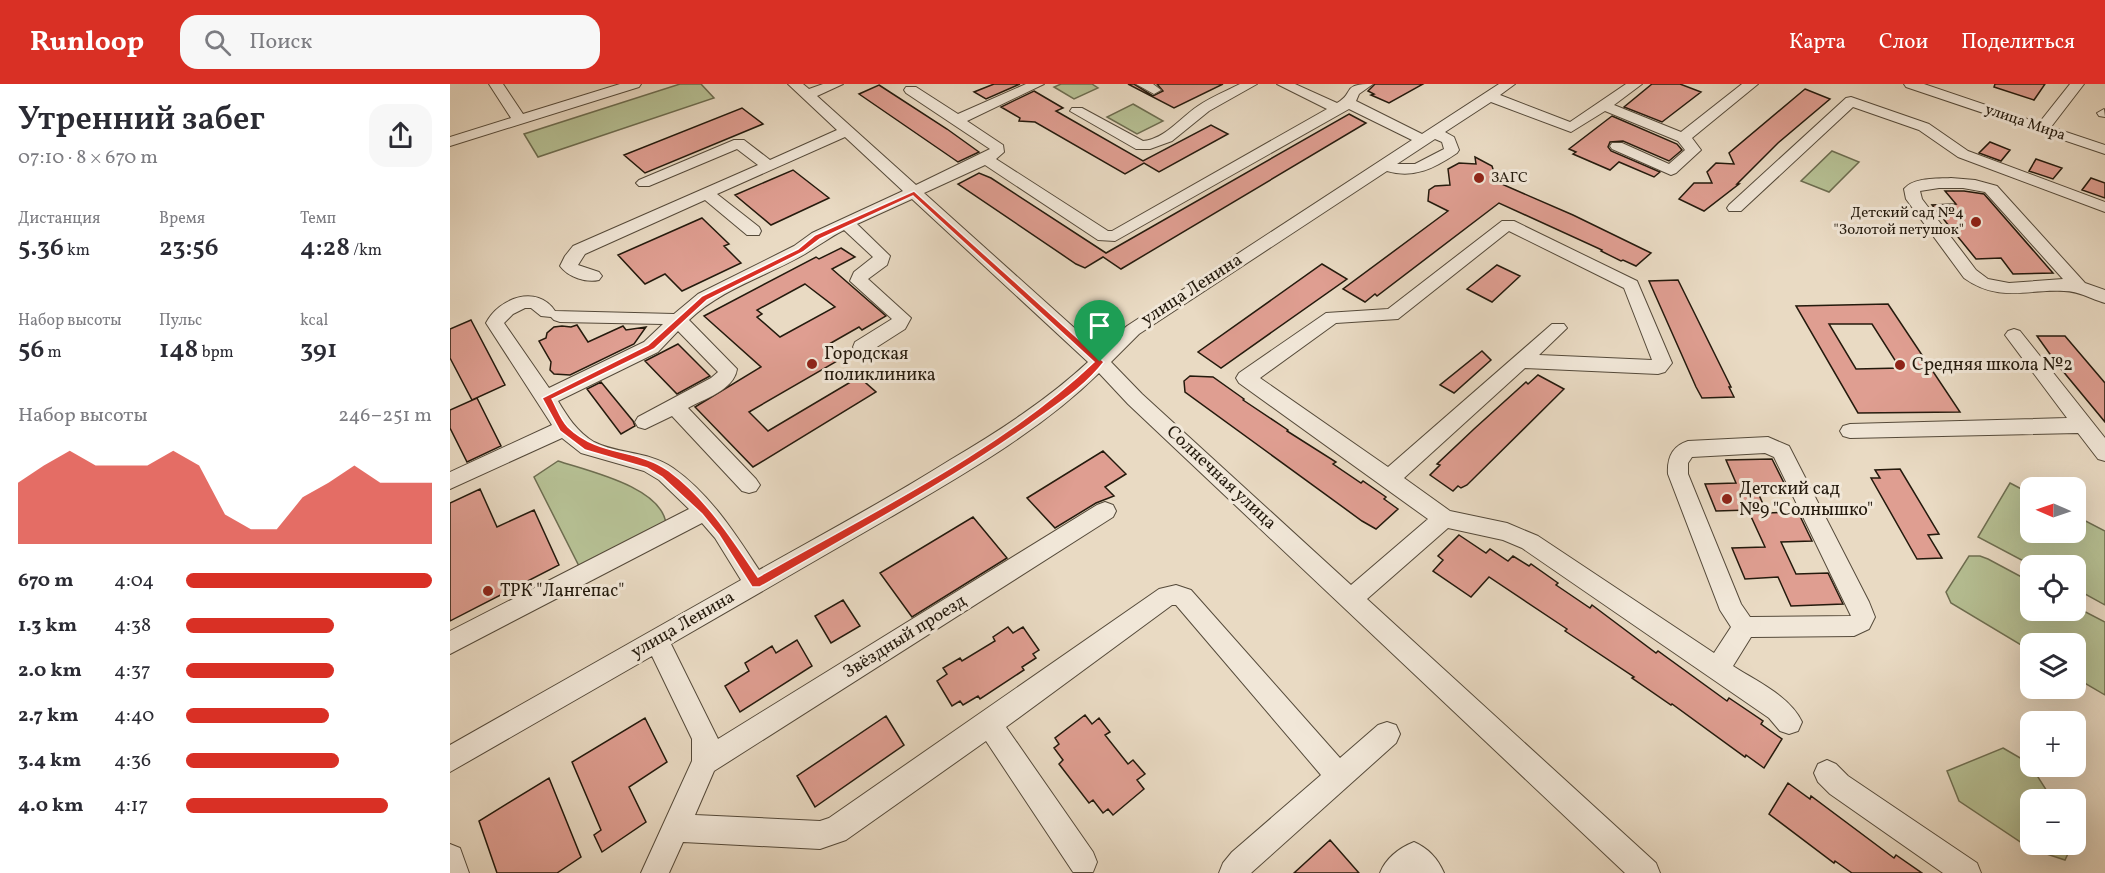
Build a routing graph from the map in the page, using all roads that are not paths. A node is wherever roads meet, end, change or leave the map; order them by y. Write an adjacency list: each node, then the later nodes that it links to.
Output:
1 (515, 84): 13 (street)
2 (634, 84): 20 (street)
3 (836, 84): 14 (street)
4 (1036, 84): 21 (street)
5 (1250, 84): 19 (street)
6 (1284, 84): 17 (street)
7 (1366, 84): 17 (street)
8 (1508, 84): 16 (street, улица Ленина)
9 (1635, 84): 18 (street)
10 (1751, 84): 25 (street)
11 (1911, 84): 22 (street, улица Мира)
12 (2077, 84): 22 (street)
13 (497, 86): 20 (street)
14 (801, 90): 23 (street, Солнечная улица)
15 (911, 90): 21 (street)
16 (1489, 96): 18 (street); 24 (street, улица Ленина)
17 (1343, 106): 24 (street); 29 (street)
18 (1604, 106): 25 (street)
19 (1077, 111)
20 (519, 120): 26 (street)
21 (957, 120): 29 (street)
22 (2042, 129): 28 (street, улица Мира)
23 (847, 132): 31 (street); 34 (street, Солнечная улица)
24 (1428, 136): 30 (street, улица Ленина); 30 (street)
25 (1683, 138): 27 (street)
26 (450, 142)
27 (1617, 146)
28 (2105, 150)
29 (986, 159): 34 (street)
30 (1383, 164): 47 (street, улица Ленина)
31 (767, 165): 32 (street); 33 (street)
32 (644, 183)
33 (706, 193): 38 (street); 39 (street)
34 (914, 193): 37 (street); 47 (street, Солнечная улица)
35 (2105, 207): 36 (street)
36 (1735, 208)
37 (846, 223): 42 (street); 45 (street)
38 (753, 231)
39 (594, 276)
40 (2078, 286): 40 (street); 41 (street)
41 (2105, 297)
42 (679, 321): 48 (street); 48 (street); 49 (street)
43 (1558, 327): 46 (street)
44 (2014, 335): 51 (street)
45 (862, 347)
46 (1521, 361): 55 (street); 55 (street)
47 (1100, 362): 61 (street, улица Ленина); 62 (street, Солнечная улица)
48 (546, 398): 52 (street)
49 (674, 406): 50 (street); 57 (street)
50 (645, 422)
51 (2084, 425): 53 (street); 54 (street)
52 (564, 428): 56 (street); 58 (street)
53 (1850, 431)
54 (2105, 453)
55 (1390, 478): 60 (street)
56 (450, 481)
57 (749, 485)
58 (705, 511): 61 (street); 65 (street)
59 (1105, 511): 71 (street, Звёздный проезд)
60 (1444, 518): 62 (street); 66 (street)
61 (756, 584): 64 (street, улица Ленина)
62 (1352, 598): 82 (street, Солнечная улица)
63 (1744, 627): 63 (street); 66 (street)
64 (657, 640): 70 (street, улица Ленина); 71 (street)
65 (450, 643)
66 (1717, 669): 67 (street)
67 (1788, 722)
68 (989, 724): 73 (street); 74 (street); 76 (street)
69 (1387, 734): 73 (street)
70 (450, 759)
71 (705, 762): 74 (street)
72 (1827, 773): 83 (street)
73 (1339, 776): 79 (street)
74 (676, 828): 78 (street)
75 (450, 858): 77 (street)
76 (1083, 862)
77 (455, 873)
78 (655, 873)
79 (1233, 873)
80 (1394, 873): 81 (street)
81 (1430, 873)
82 (1646, 873)
83 (1967, 873)

